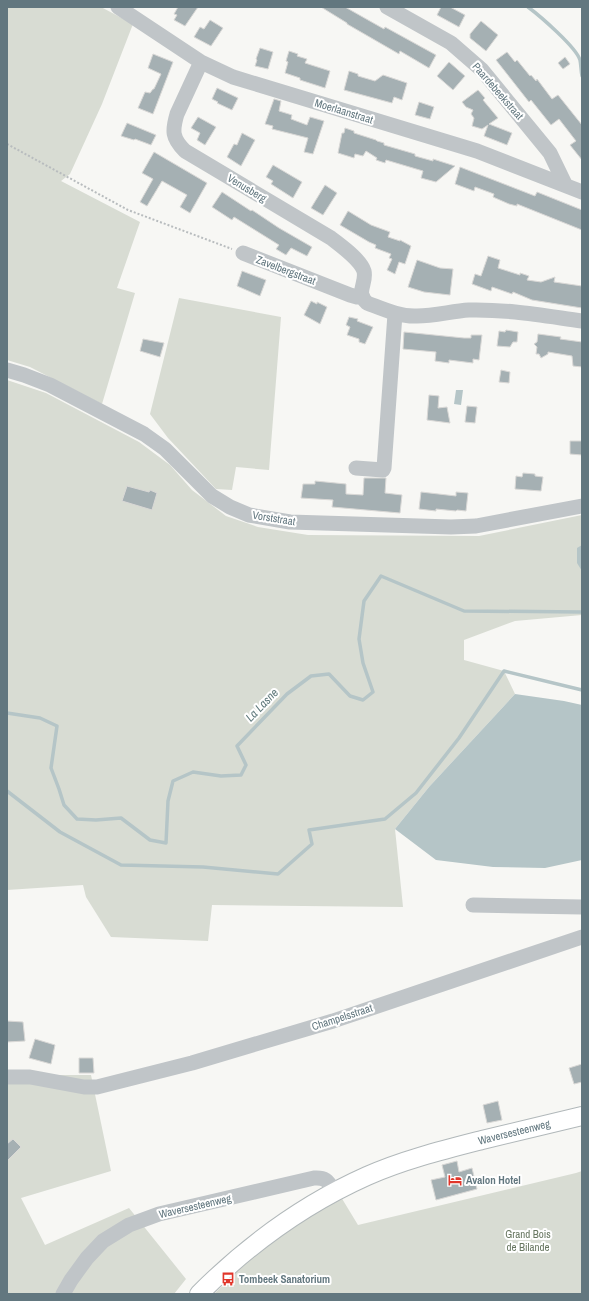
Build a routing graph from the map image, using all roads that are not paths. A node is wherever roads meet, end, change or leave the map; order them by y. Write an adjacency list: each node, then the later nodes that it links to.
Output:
1 (118, 7): 3 (street, Moerlaanstraat)
2 (387, 7): 4 (street, Paardebeekstraat)
3 (201, 62): 4 (street, Moerlaanstraat); 7 (street, Venusberg)
4 (565, 184): 5 (street, Moerlaanstraat)
5 (582, 192)
6 (243, 254): 7 (street, Zavelbergstraat)
7 (362, 297): 8 (street, Zavelbergstraat)
8 (395, 314): 9 (street, Zavelbergstraat); 11 (street)
9 (582, 321)
10 (7, 370): 12 (street, Vorststraat)
11 (356, 468)
12 (582, 506)
13 (474, 905): 14 (street)
14 (582, 907)
15 (582, 936): 16 (street, Champelsstraat)
16 (7, 1077)
17 (582, 1116): 18 (main road, Waversesteenweg)
18 (335, 1192): 19 (street, Waversesteenweg); 20 (main road, Waversesteenweg)
19 (63, 1294)
20 (199, 1294)

